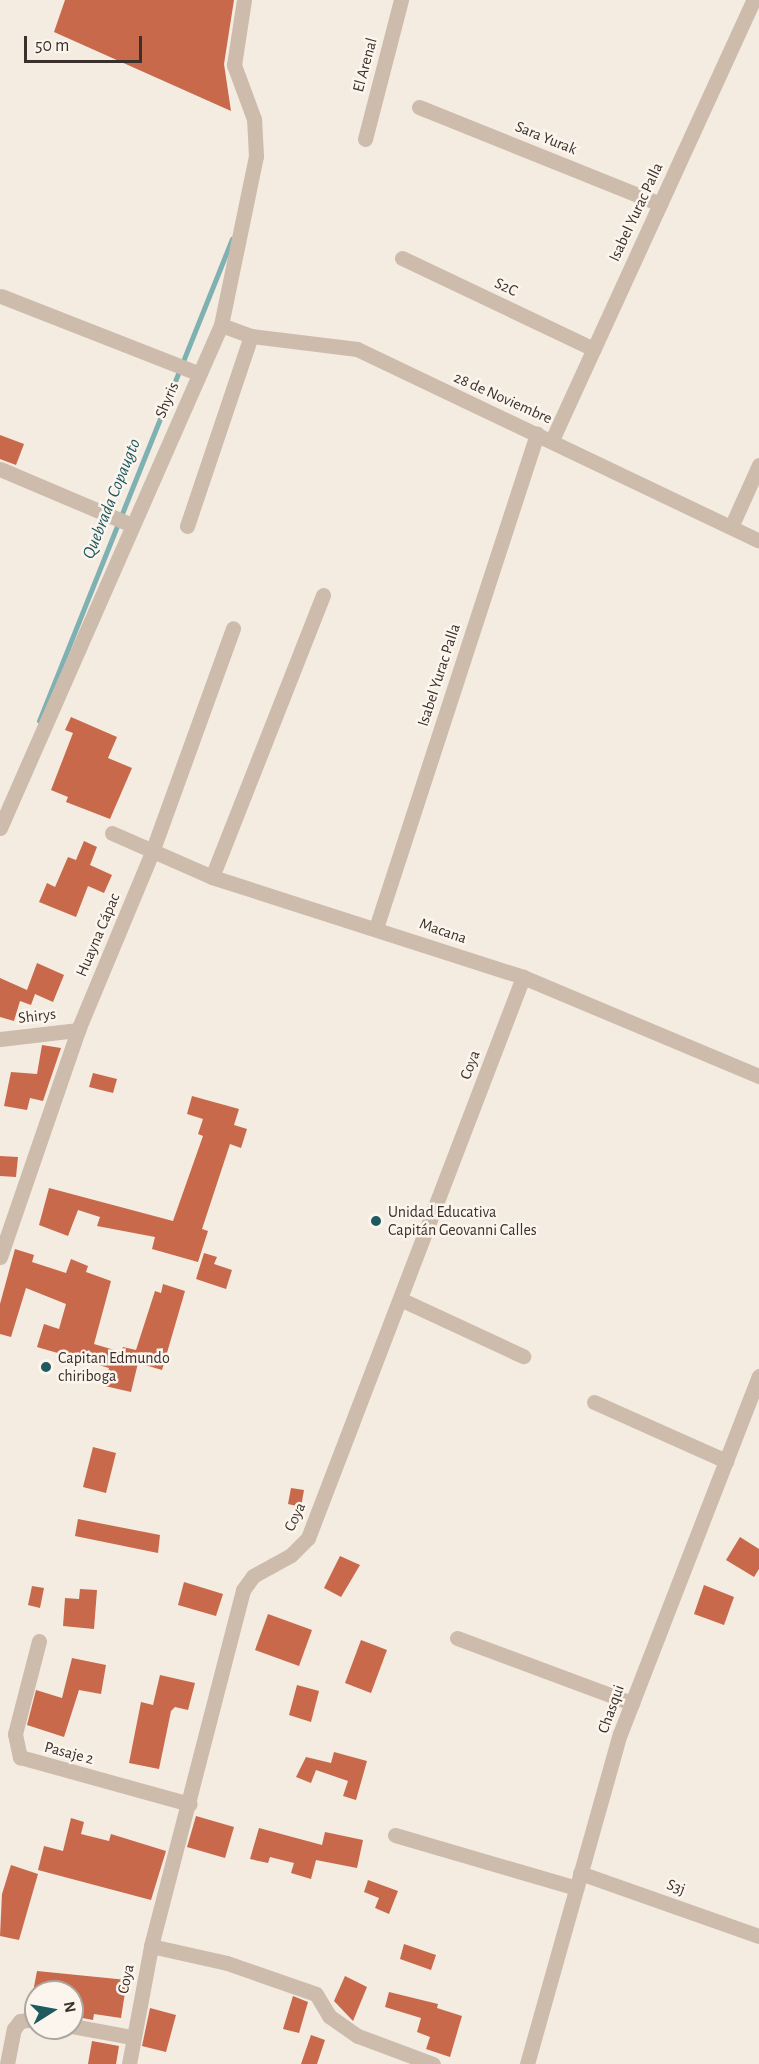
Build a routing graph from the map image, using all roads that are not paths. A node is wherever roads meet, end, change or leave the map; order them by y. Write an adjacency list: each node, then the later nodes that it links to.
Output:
1 (244, 0): 9 (street, Shyris)
2 (401, 0): 5 (street, El Arenal)
3 (753, 0): 6 (street, Isabel Yurac Palla)
4 (419, 107): 6 (street, Sara Yurak)
5 (365, 139)
6 (660, 204): 11 (street, Isabel Yurac Palla)
7 (402, 258): 11 (street, S2C)
8 (1, 296): 12 (street)
9 (221, 325): 10 (street, 28 de Noviembre); 12 (street, Shyris)
10 (251, 336): 13 (street, 28 de Noviembre); 18 (street)
11 (594, 349): 14 (street, Isabel Yurac Palla)
12 (198, 373): 17 (street, Shyris)
13 (537, 434): 14 (street, 28 de Noviembre); 27 (street, Isabel Yurac Palla)
14 (552, 440): 19 (street, 28 de Noviembre)
15 (759, 465): 19 (street)
16 (0, 469): 17 (street)
17 (132, 525): 23 (street, Shyris)
18 (187, 526)
19 (731, 527): 20 (street, 28 de Noviembre)
20 (759, 542)
21 (323, 595): 26 (street)
22 (233, 628): 25 (street, Huayna Cápac)
23 (0, 828)
24 (112, 833): 25 (street, Macana)
25 (152, 852): 26 (street, Macana); 29 (street, Huayna Cápac)
26 (212, 877): 27 (street, Macana)
27 (376, 928): 28 (street, Macana)
28 (523, 977): 31 (street, Macana); 33 (street, Coya)
29 (78, 1030): 30 (street, Shirys); 32 (street, Huayna Cápac)
30 (0, 1039)
31 (759, 1076)
32 (0, 1257)
33 (400, 1299): 34 (street); 41 (street, Coya)
34 (523, 1356)
35 (759, 1376): 37 (street, Chasqui)
36 (594, 1402): 37 (street)
37 (726, 1461): 40 (street, Chasqui)
38 (457, 1638): 40 (street)
39 (39, 1641): 41 (street, Pasaje 2)
40 (632, 1704): 43 (street, Chasqui)
41 (190, 1804): 46 (street, Coya)
42 (395, 1835): 44 (street)
43 (580, 1872): 44 (street, Chasqui); 45 (street, S3j)
44 (576, 1888): 53 (street, Chasqui)
45 (759, 1936)
46 (151, 1946): 49 (street, Coya); 52 (street)
47 (24, 2020): 50 (street)
48 (84, 2028): 49 (street)
49 (132, 2037): 51 (street, Coya)
50 (7, 2064)
51 (129, 2064)
52 (433, 2064)
53 (527, 2064)

